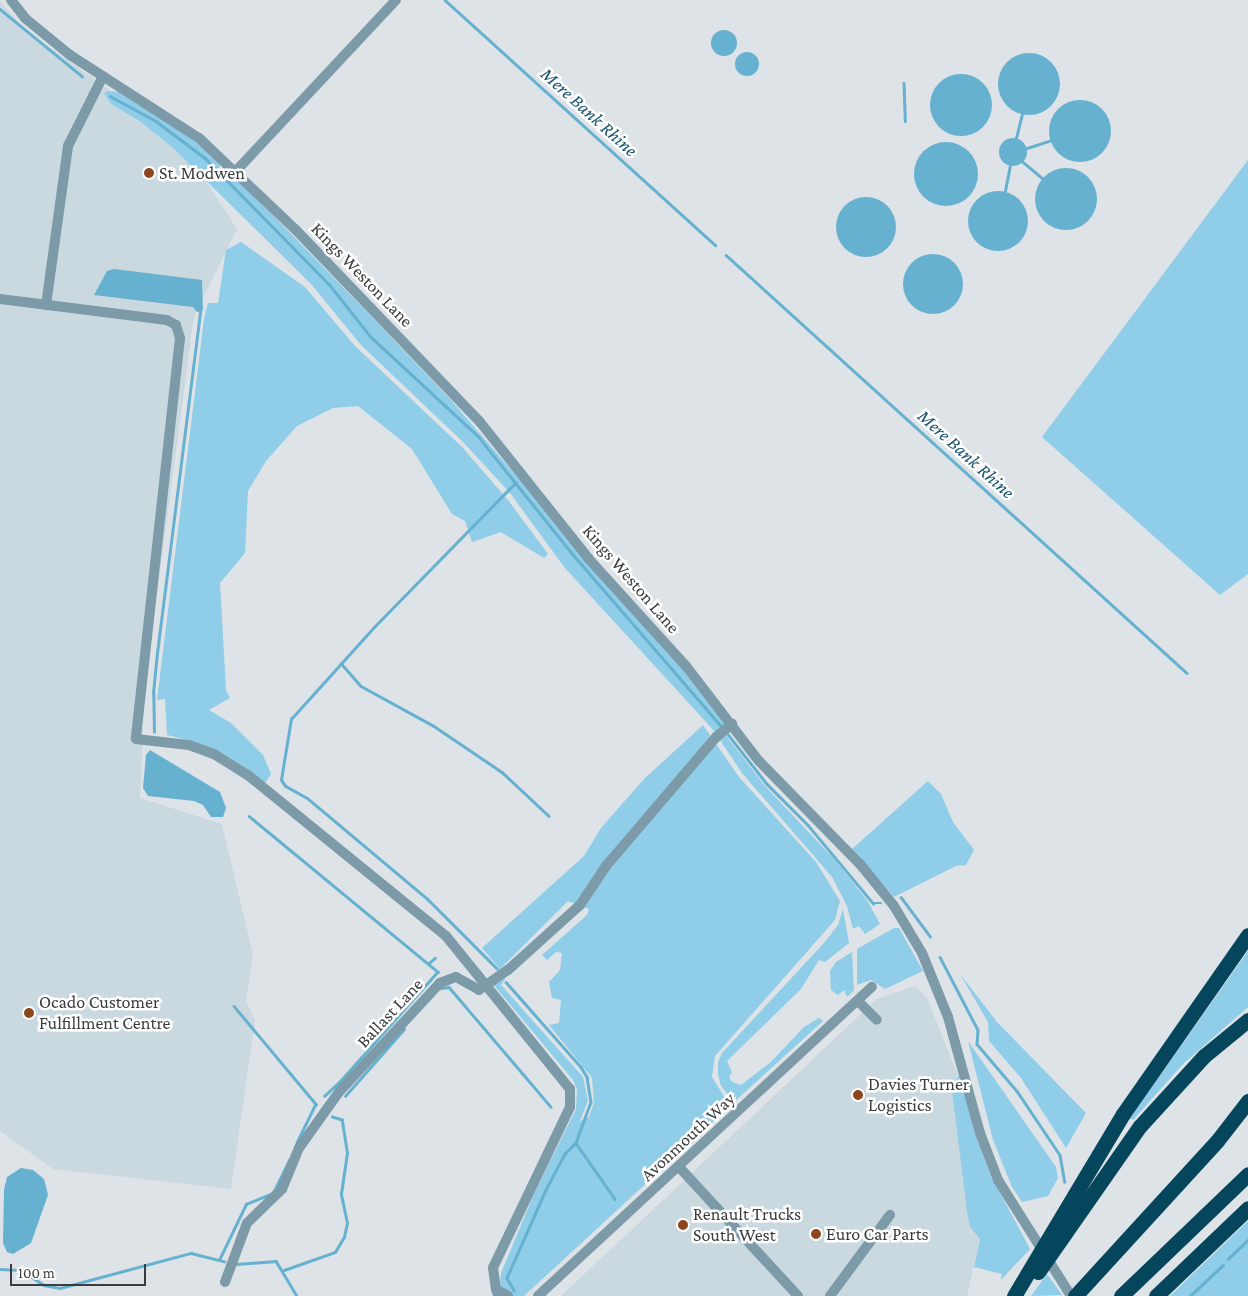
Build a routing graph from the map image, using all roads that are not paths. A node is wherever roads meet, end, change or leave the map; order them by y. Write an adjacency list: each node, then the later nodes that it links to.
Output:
1 (11, 0): 3 (street, Kings Weston Lane)
2 (396, 0): 4 (street)
3 (103, 76): 4 (street, Kings Weston Lane); 6 (street)
4 (236, 171): 7 (street, Kings Weston Lane)
5 (0, 300): 6 (street)
6 (46, 305): 9 (street)
7 (732, 724): 9 (street); 27 (street, Kings Weston Lane)
8 (1248, 935): 25 (highway)
9 (486, 984): 19 (street, Ballast Lane); 20 (street)
10 (872, 987): 11 (street, Avonmouth Way)
11 (859, 1002): 12 (street); 15 (street, Avonmouth Way)
12 (877, 1020)
13 (1248, 1020): 26 (highway)
14 (1248, 1101): 28 (highway)
15 (680, 1168): 22 (street, Avonmouth Way); 23 (street)
16 (1248, 1174): 29 (highway)
17 (1248, 1208): 30 (highway)
18 (890, 1215): 24 (street)
19 (225, 1282)
20 (497, 1293): 21 (street)
21 (508, 1296)
22 (538, 1296)
23 (798, 1296)
24 (830, 1296)
25 (1014, 1296)
26 (1021, 1296)
27 (1071, 1296)
28 (1075, 1296)
29 (1121, 1296)
30 (1156, 1296)

